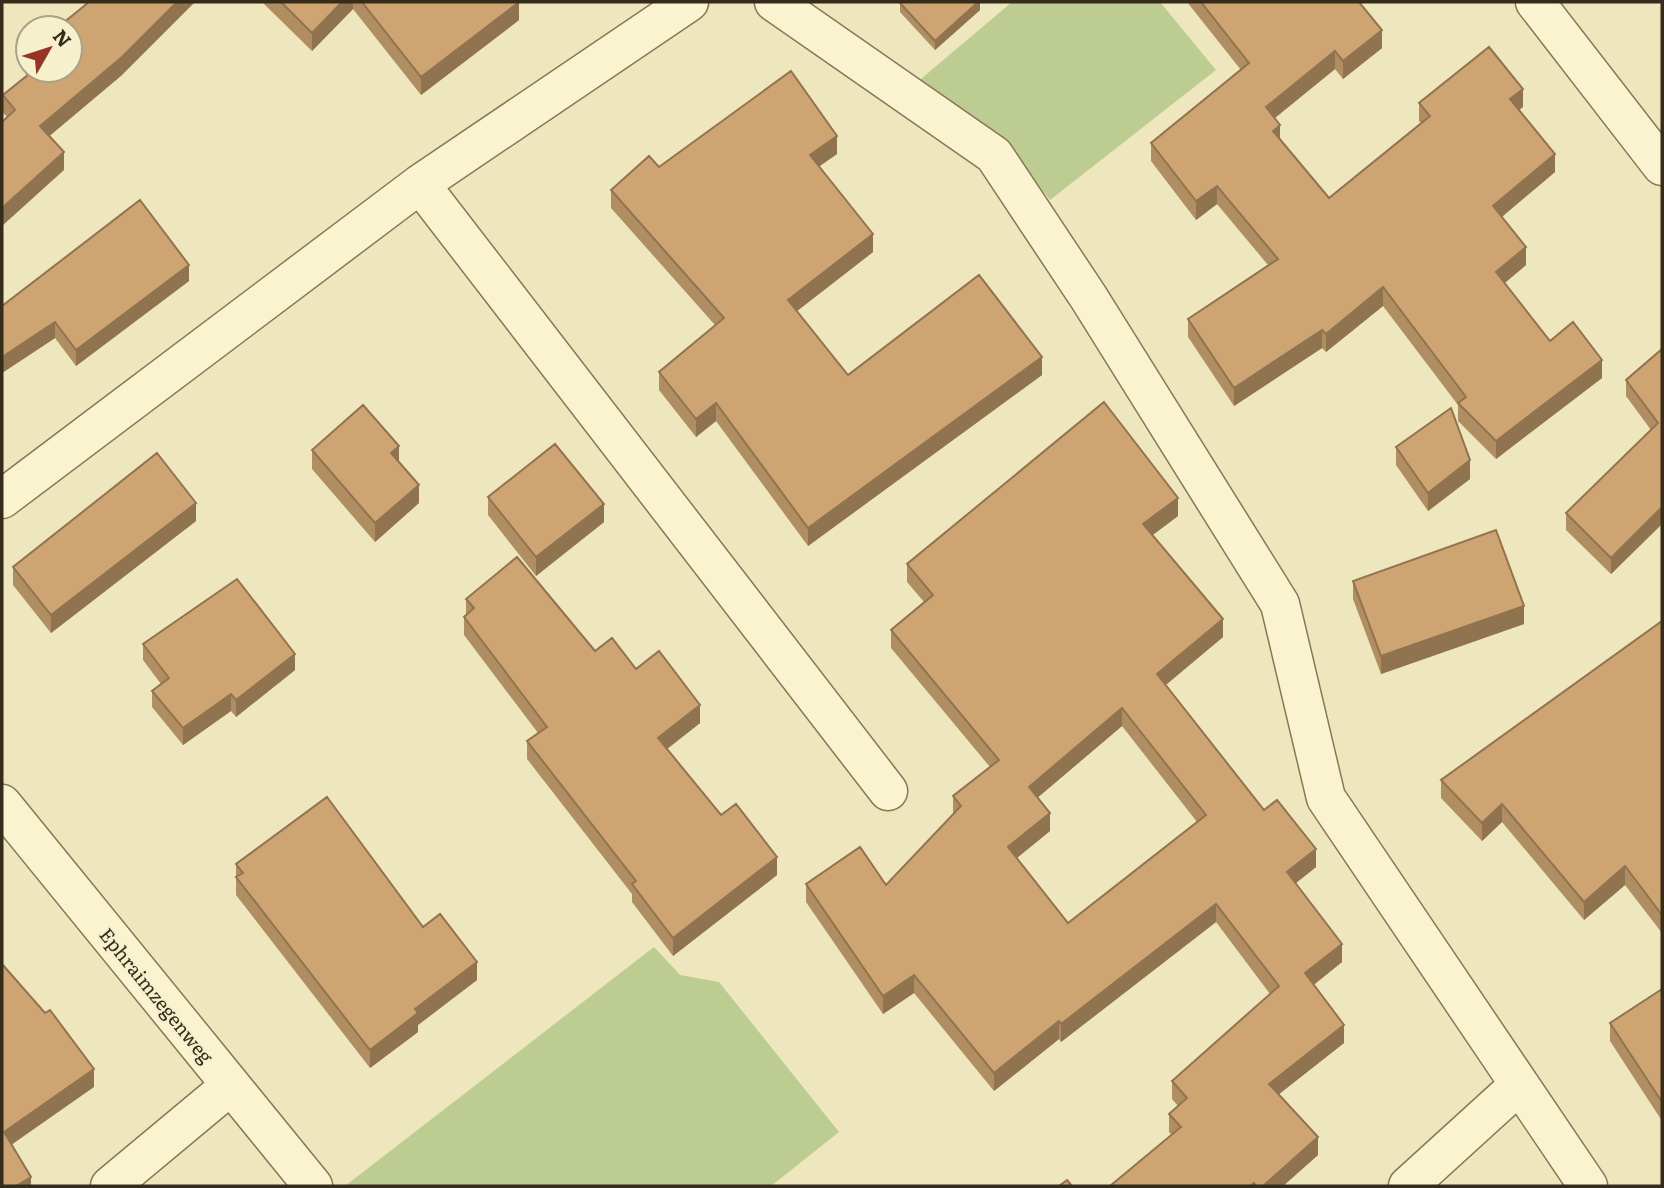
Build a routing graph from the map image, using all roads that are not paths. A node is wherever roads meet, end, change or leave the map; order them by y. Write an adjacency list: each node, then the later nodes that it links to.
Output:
1 (689, 2): 5 (street)
2 (775, 2): 9 (street)
3 (1535, 2): 4 (street)
4 (1662, 166)
5 (419, 184): 6 (street); 7 (street)
6 (2, 499)
7 (888, 791)
8 (2, 804): 10 (street, Ephraimzegenweg)
9 (1519, 1085): 13 (street); 14 (street)
10 (230, 1086): 11 (street); 12 (street, Ephraimzegenweg)
11 (110, 1186)
12 (313, 1186)
13 (1408, 1186)
14 (1588, 1186)

